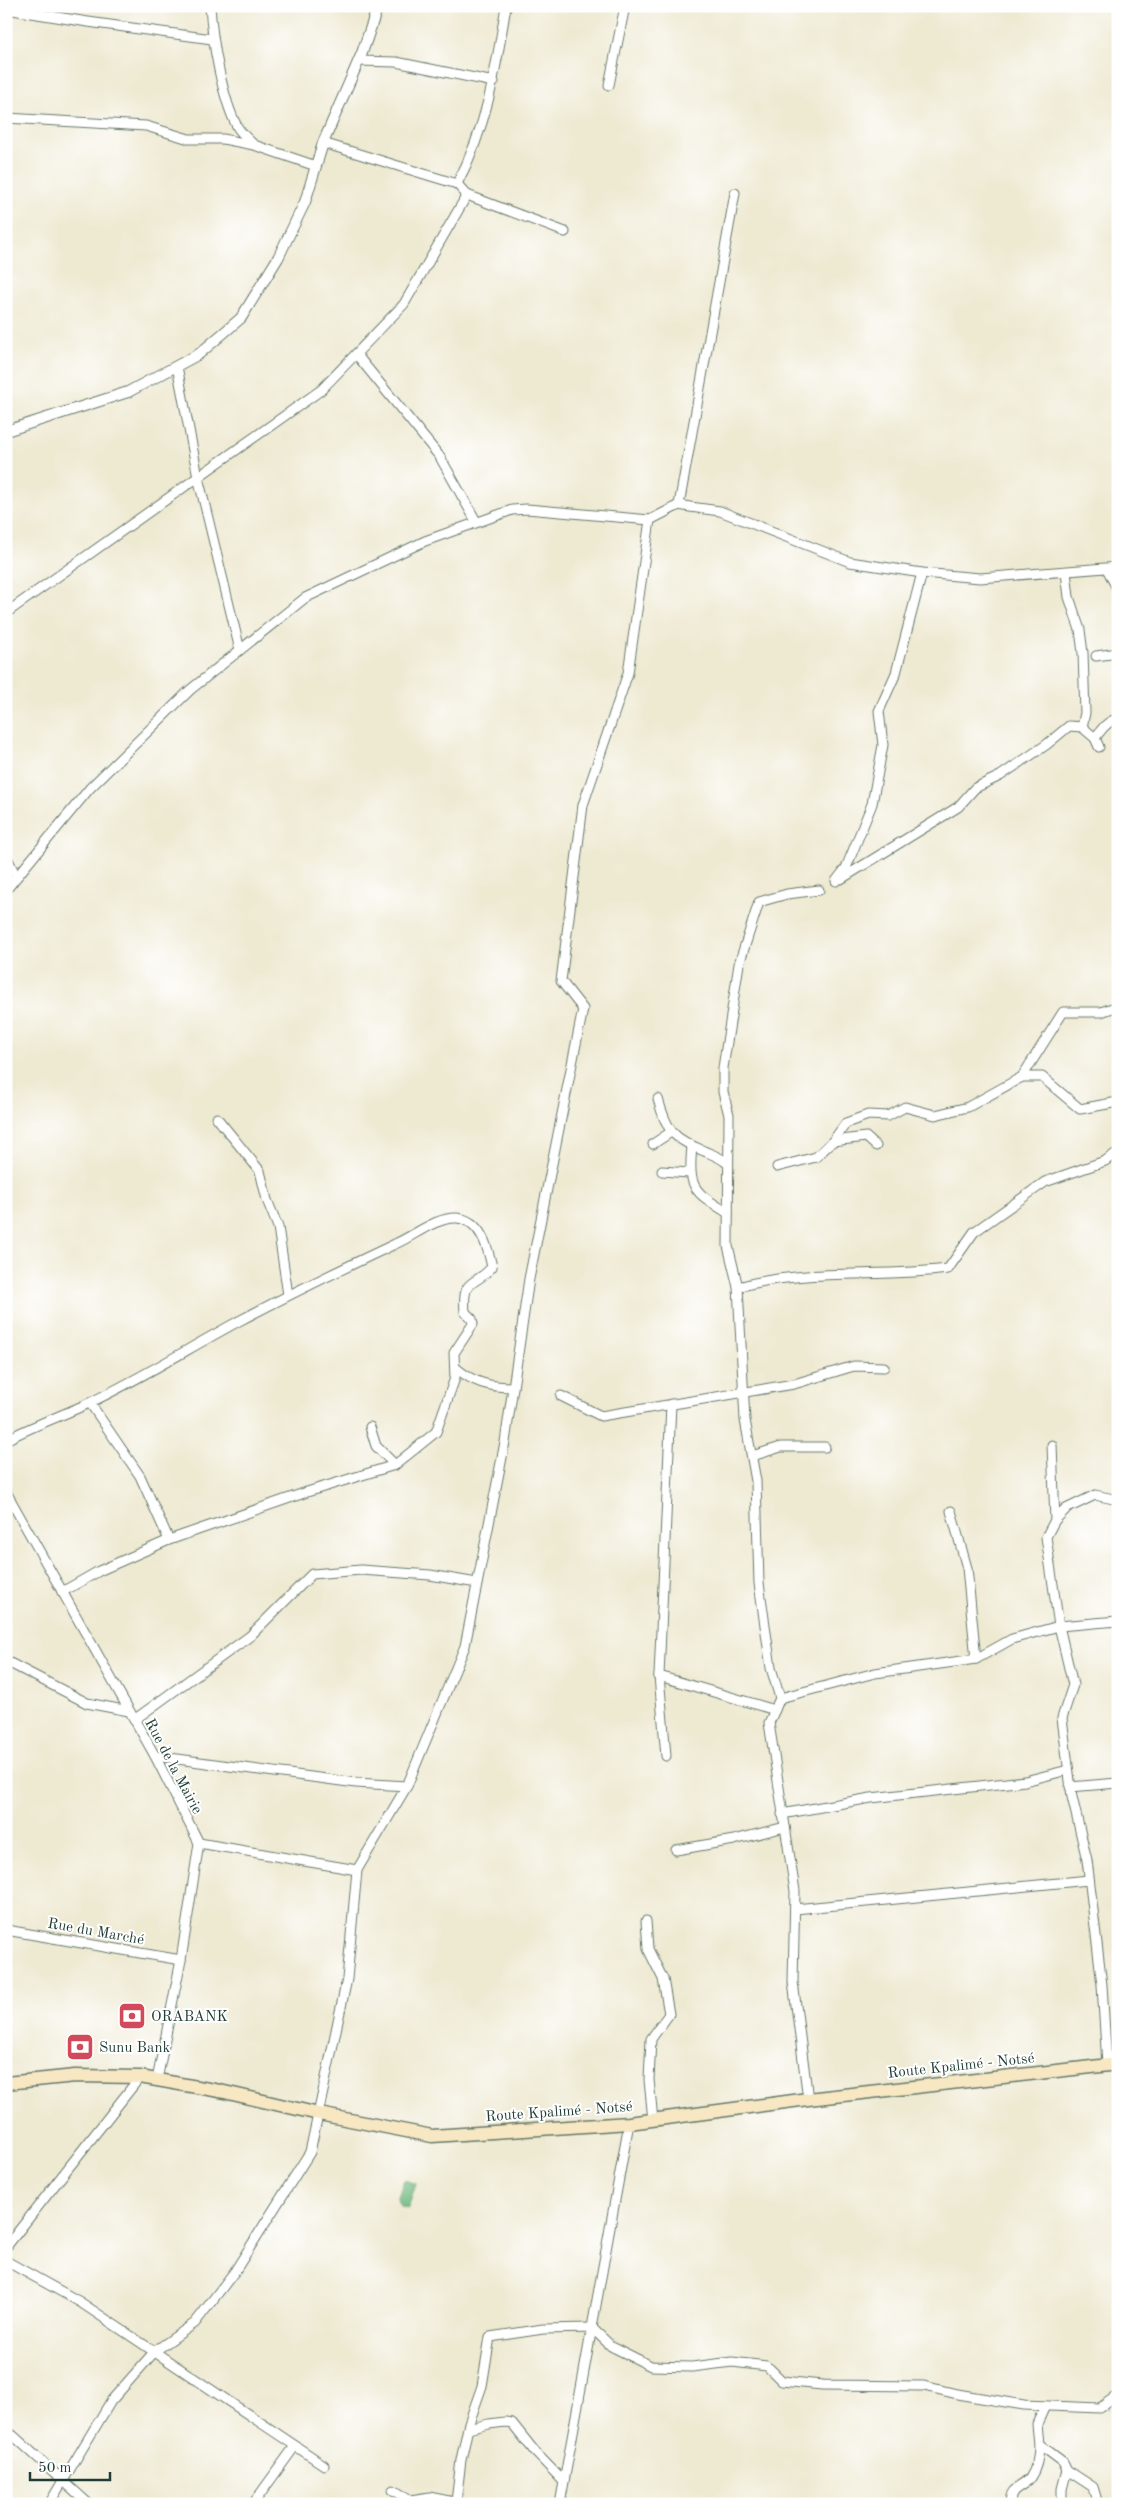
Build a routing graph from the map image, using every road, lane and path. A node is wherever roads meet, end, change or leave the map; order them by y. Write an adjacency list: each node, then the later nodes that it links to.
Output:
1 (210, 6): 6 (street)
2 (378, 6): 7 (street)
3 (506, 6): 8 (street)
4 (625, 6): 9 (street)
5 (6, 8): 6 (street)
6 (212, 39): 12 (street)
7 (358, 62): 8 (street); 11 (street)
8 (494, 82): 14 (street)
9 (609, 85)
10 (6, 118): 12 (street)
11 (323, 143): 13 (street); 14 (street)
12 (254, 145): 13 (street)
13 (316, 166): 19 (street)
14 (457, 184): 16 (street)
15 (735, 193): 22 (street)
16 (467, 194): 17 (street); 18 (street)
17 (565, 232)
18 (356, 354): 21 (street); 24 (street)
19 (177, 366): 20 (street); 21 (street)
20 (6, 431)
21 (198, 477): 30 (street); 31 (street)
22 (679, 505): 23 (street); 28 (street)
23 (650, 520): 24 (street); 62 (street)
24 (476, 521): 31 (street)
25 (1118, 568): 26 (street)
26 (1107, 569): 27 (street); 29 (street)
27 (1066, 572): 28 (street); 35 (street)
28 (922, 573): 35 (street)
29 (1118, 590)
30 (6, 613)
31 (240, 650): 39 (street)
32 (1118, 654): 33 (street)
33 (1096, 656)
34 (1118, 720): 36 (street)
35 (1082, 727): 36 (street)
36 (1095, 738): 37 (street)
37 (1099, 747)
38 (6, 856): 39 (street)
39 (16, 876): 40 (street)
40 (6, 890)
41 (819, 890): 53 (street)
42 (1118, 1006): 43 (street)
43 (1022, 1077): 45 (street); 48 (street)
44 (658, 1099): 47 (street)
45 (1118, 1102)
46 (217, 1118): 59 (street)
47 (671, 1132): 49 (street); 50 (street)
48 (833, 1141): 51 (street); 54 (street)
49 (653, 1144)
50 (692, 1146): 53 (street); 56 (street)
51 (876, 1146)
52 (1118, 1152): 58 (street)
53 (728, 1164): 57 (street)
54 (776, 1167)
55 (662, 1171): 56 (street)
56 (689, 1173): 57 (street)
57 (728, 1213): 58 (street)
58 (738, 1287): 63 (street)
59 (288, 1295): 60 (street); 65 (street)
60 (455, 1367): 62 (street); 72 (street)
61 (884, 1367): 63 (street)
62 (513, 1387): 78 (street)
63 (744, 1392): 66 (street); 71 (street)
64 (561, 1396): 66 (street)
65 (90, 1403): 68 (street); 77 (street)
66 (671, 1404): 84 (street)
67 (370, 1427): 72 (street)
68 (6, 1440)
69 (1052, 1446): 76 (street)
70 (825, 1448): 71 (street)
71 (752, 1456): 85 (street)
72 (395, 1465): 77 (street)
73 (6, 1492): 79 (street, Rue de la Mairie)
74 (1118, 1500): 76 (street)
75 (950, 1511): 82 (street)
76 (1055, 1520): 81 (street)
77 (169, 1540): 79 (street)
78 (477, 1584): 88 (street); 93 (street)
79 (62, 1592): 87 (street, Rue de la Mairie)
80 (1118, 1620): 81 (street)
81 (1059, 1626): 82 (street); 91 (street)
82 (976, 1659): 85 (street)
83 (6, 1662): 87 (street)
84 (659, 1676): 86 (street); 90 (street)
85 (780, 1698): 86 (street)
86 (775, 1710): 95 (street)
87 (129, 1711): 88 (street, Rue de la Mairie)
88 (134, 1720): 89 (street, Rue de la Mairie)
89 (155, 1756): 93 (street); 97 (street, Rue de la Mairie)
90 (666, 1756)
91 (1068, 1770): 94 (street); 95 (street)
92 (1118, 1783): 94 (street)
93 (407, 1786): 99 (street)
94 (1070, 1787): 100 (street)
95 (782, 1814): 96 (street)
96 (785, 1828): 98 (street); 101 (street)
97 (199, 1843): 99 (street); 104 (street)
98 (676, 1850)
99 (356, 1870): 110 (street)
100 (1089, 1880): 101 (street); 105 (street)
101 (795, 1909): 109 (street)
102 (646, 1921): 111 (street)
103 (6, 1930): 104 (street, Rue du Marché)
104 (181, 1960): 107 (street)
105 (1112, 2064): 109 (main road, Route Kpalimé - Notsé)
106 (140, 2077): 107 (main road, Route Kpalimé - Notsé); 108 (main road, Route Kpalimé - Notsé); 113 (street)
107 (157, 2080): 110 (main road, Route Kpalimé - Notsé)
108 (6, 2083)
109 (808, 2099): 111 (main road, Route Kpalimé - Notsé)
110 (319, 2114): 112 (main road, Route Kpalimé - Notsé); 116 (street)
111 (653, 2120): 112 (main road, Route Kpalimé - Notsé)
112 (629, 2123): 115 (street)
113 (6, 2246)
114 (6, 2261): 116 (street)
115 (592, 2328): 118 (street); 120 (street); 125 (street)
116 (155, 2351): 122 (street); 126 (street)
117 (1118, 2395): 118 (street)
118 (1045, 2406): 121 (street)
119 (6, 2429): 126 (street)
120 (468, 2429): 125 (street); 128 (street)
121 (1039, 2444): 124 (street); 133 (street)
122 (295, 2446): 123 (street); 131 (street)
123 (324, 2466)
124 (1068, 2470): 134 (street); 135 (street)
125 (564, 2481): 132 (street)
126 (63, 2482): 129 (street); 130 (street)
127 (393, 2490): 128 (street)
128 (460, 2503)
129 (49, 2504)
130 (89, 2504)
131 (253, 2504)
132 (560, 2504)
133 (1010, 2504)
134 (1062, 2504)
135 (1098, 2504)

